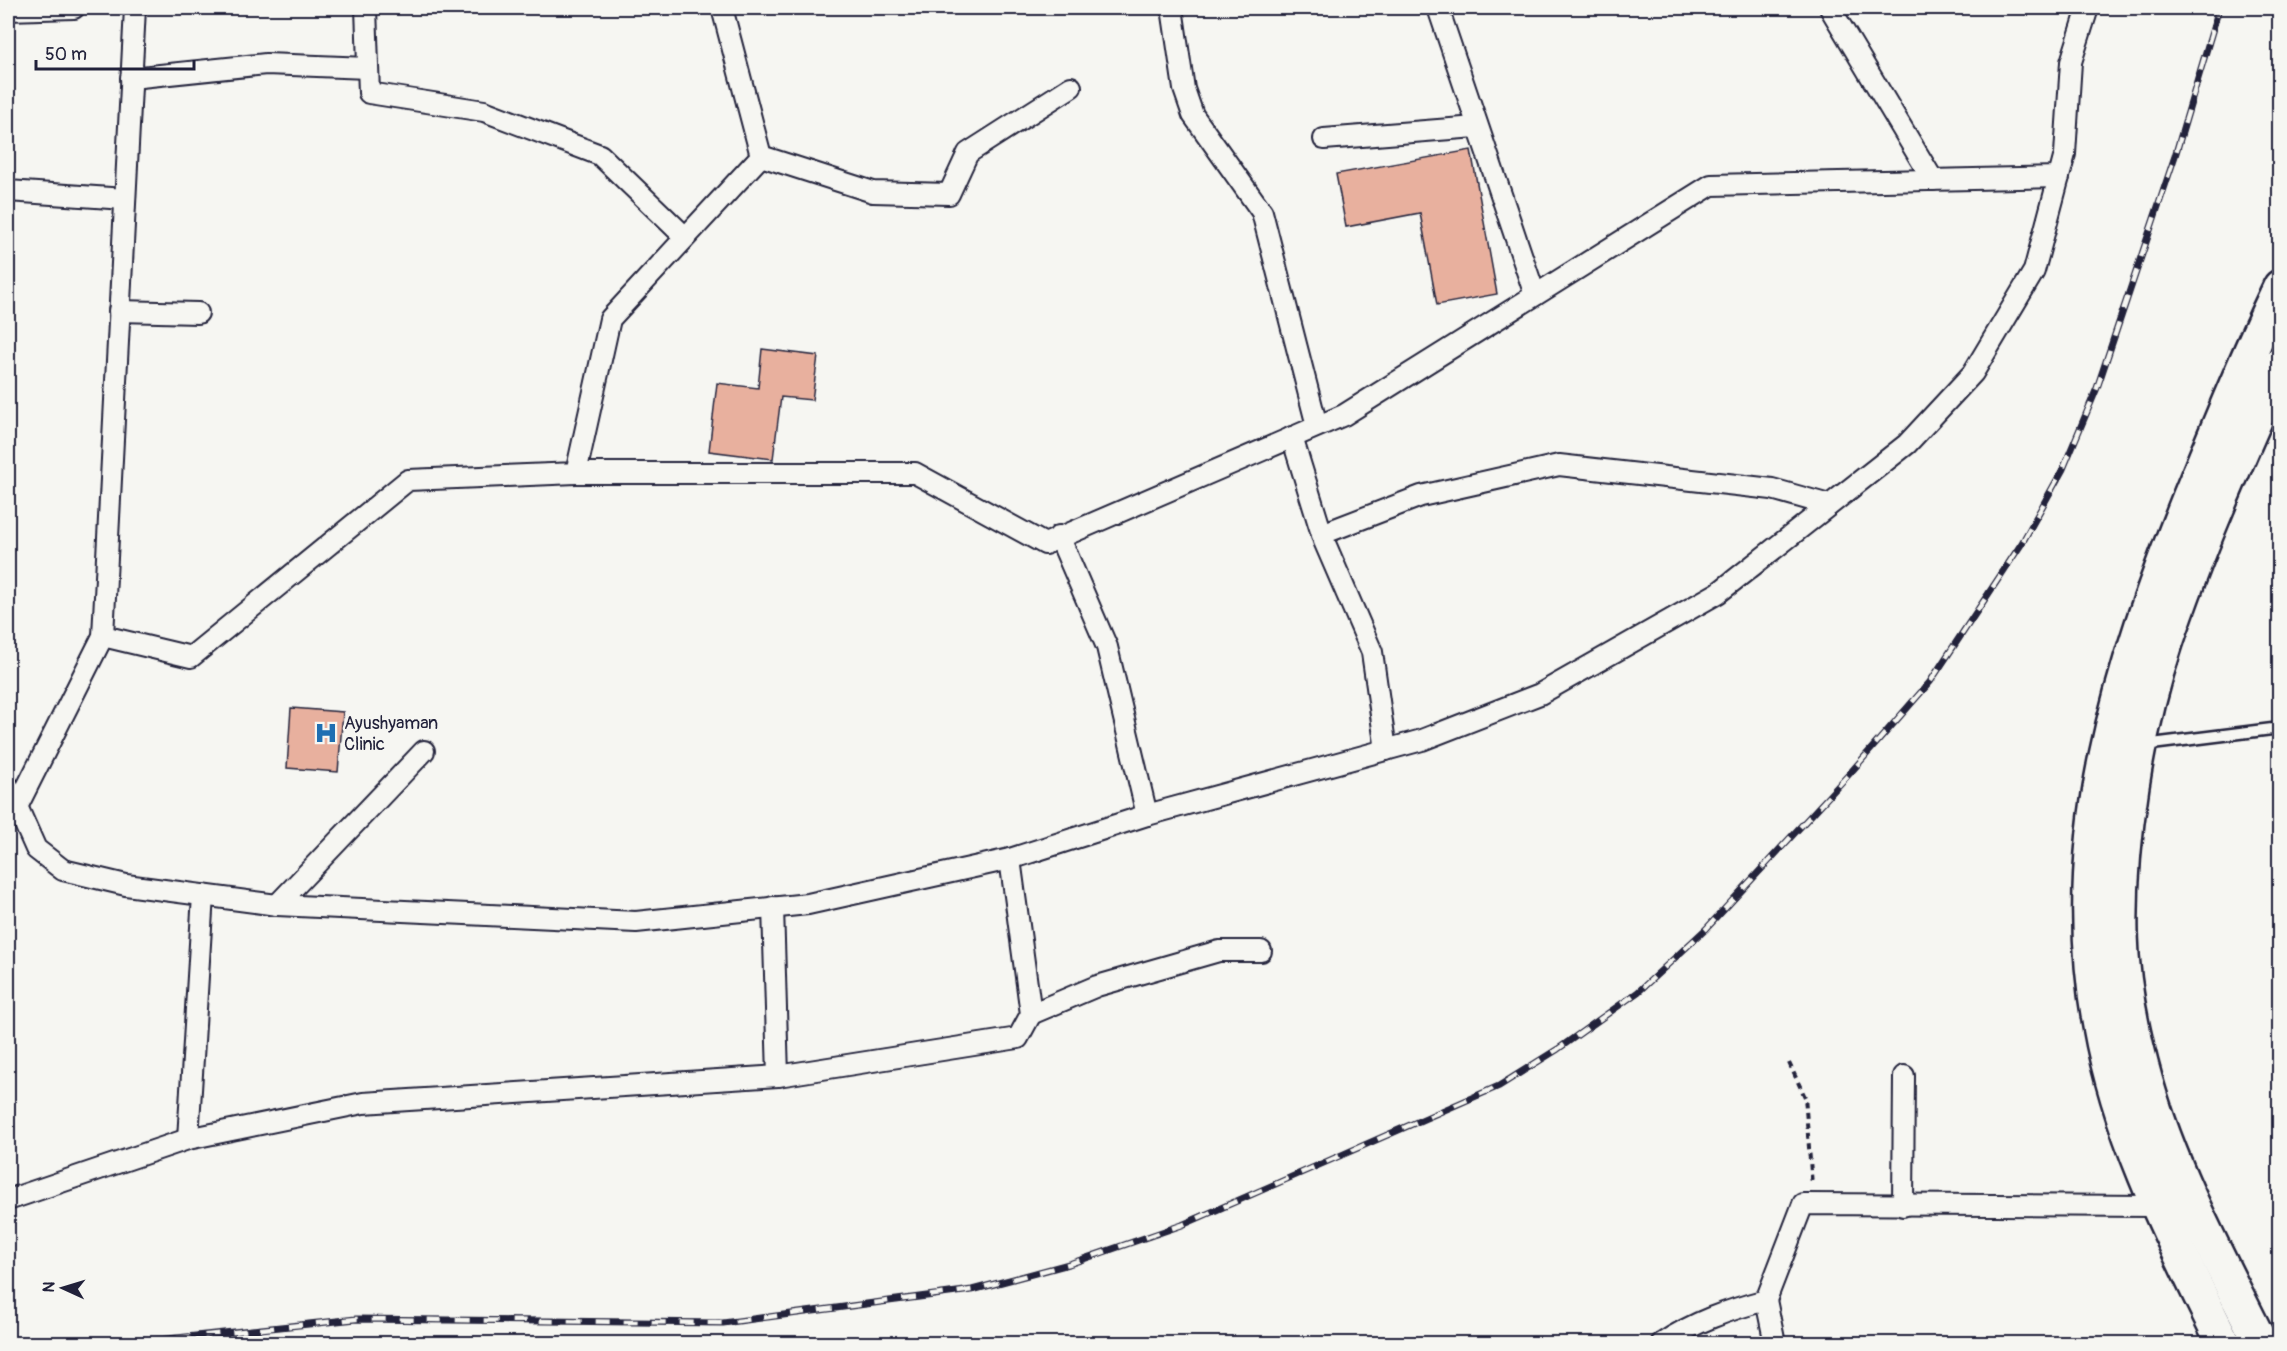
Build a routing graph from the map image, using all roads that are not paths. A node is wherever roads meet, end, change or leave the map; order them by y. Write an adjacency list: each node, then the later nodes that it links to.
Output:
1 (74, 8): 9 (street)
2 (135, 8): 11 (street)
3 (366, 8): 10 (street)
4 (722, 8): 15 (street)
5 (1172, 8): 26 (street)
6 (1438, 8): 13 (street)
7 (1830, 8): 17 (street)
8 (2088, 8): 16 (street)
9 (8, 10)
10 (368, 68): 11 (street); 20 (street)
11 (131, 78): 19 (street)
12 (1071, 87): 15 (street)
13 (1476, 127): 14 (street); 22 (street)
14 (1324, 140)
15 (761, 156): 20 (street)
16 (2059, 177): 17 (street); 29 (street)
17 (1933, 180): 22 (street)
18 (8, 191): 19 (street)
19 (125, 199): 23 (street)
20 (685, 237): 28 (street)
21 (2280, 287): 51 (highway)
22 (1535, 295): 26 (street)
23 (119, 311): 24 (street); 32 (street)
24 (198, 313)
25 (2280, 364): 34 (highway)
26 (1317, 426): 27 (street)
27 (1292, 437): 30 (street); 31 (street)
28 (576, 473): 31 (street); 32 (street)
29 (1829, 505): 30 (street); 35 (street)
30 (1322, 534): 35 (street)
31 (1059, 536): 39 (street)
32 (103, 636): 38 (street)
33 (2280, 728): 34 (lane)
34 (2141, 746): 56 (highway)
35 (1386, 750): 39 (street)
36 (424, 751): 42 (street)
37 (8, 786): 38 (street)
38 (17, 807): 41 (street)
39 (1146, 815): 40 (street)
40 (1010, 859): 43 (street); 45 (street)
41 (203, 895): 42 (street); 48 (street)
42 (277, 905): 43 (street)
43 (773, 907): 46 (street)
44 (1261, 951): 45 (street)
45 (1031, 1014): 46 (street)
46 (778, 1076): 48 (street)
47 (1904, 1076): 50 (street)
48 (188, 1139): 49 (street)
49 (8, 1200)
50 (1903, 1206): 51 (street); 52 (street)
51 (2156, 1206): 55 (highway)
52 (1766, 1300): 53 (street); 54 (street)
53 (1661, 1344)
54 (1775, 1344)
55 (2224, 1344)
56 (2261, 1344)

